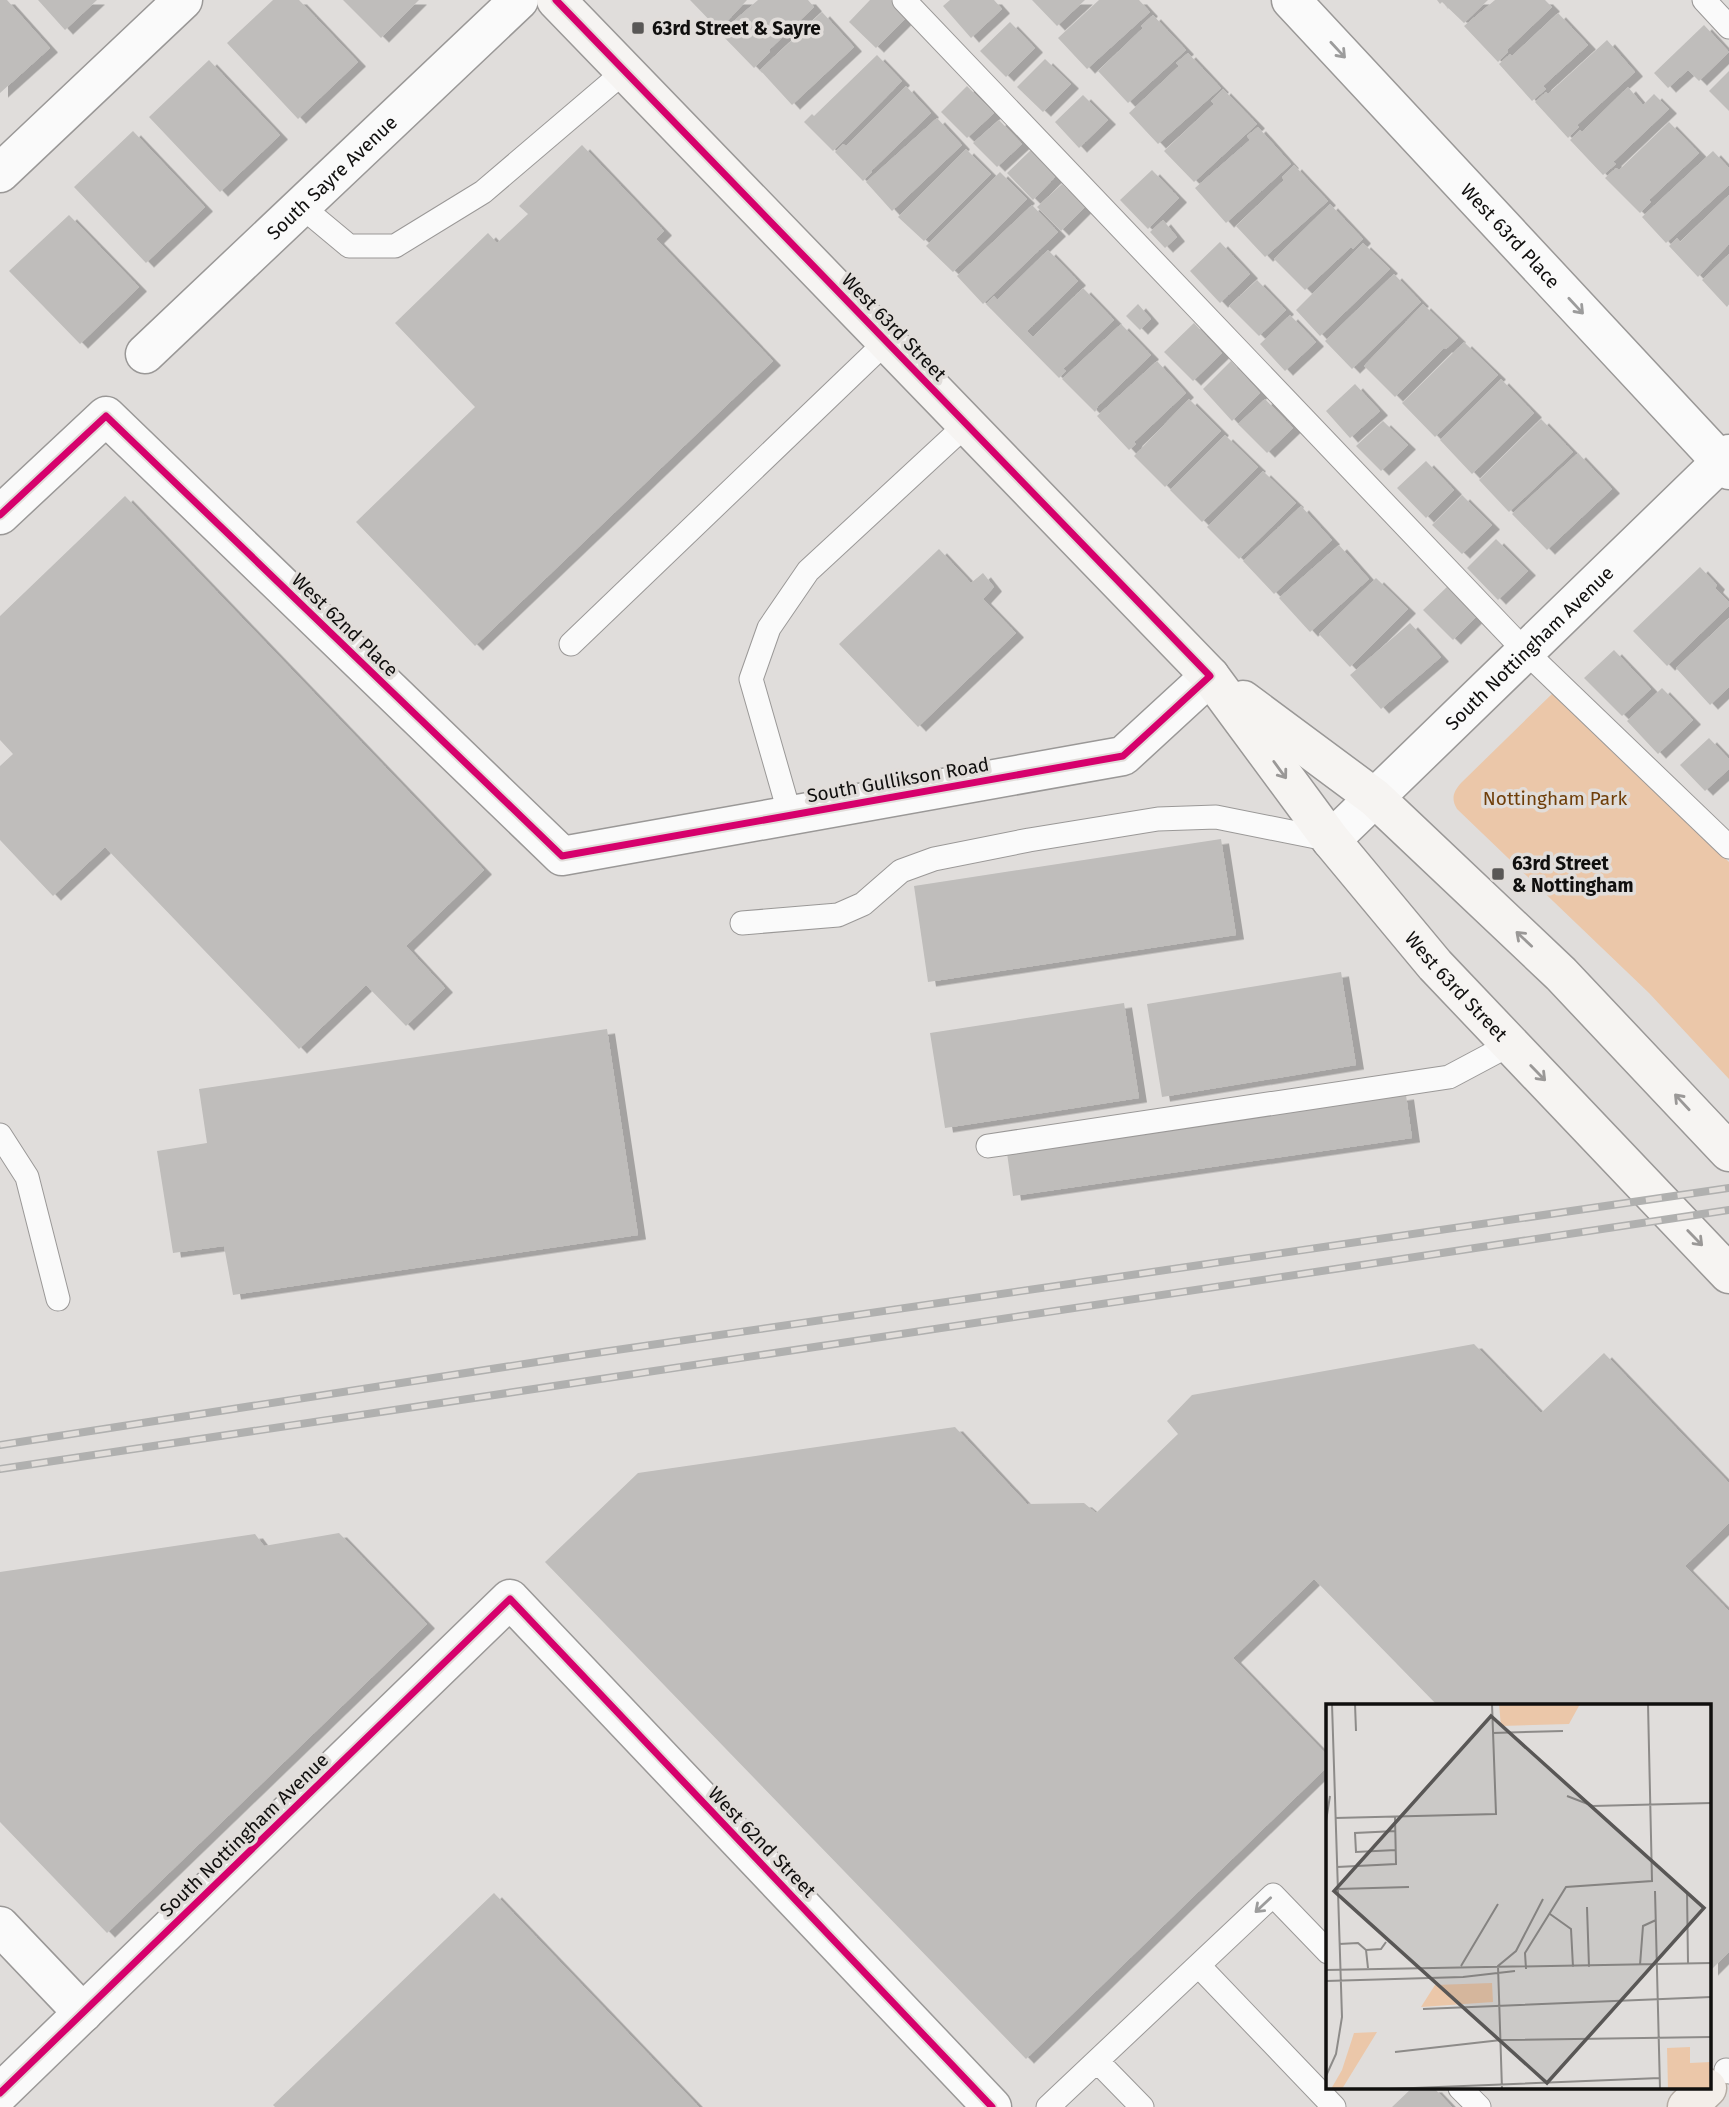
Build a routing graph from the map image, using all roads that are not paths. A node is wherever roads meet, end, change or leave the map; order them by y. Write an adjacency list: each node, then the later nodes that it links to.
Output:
1 (183, 0): 9 (street)
2 (519, 0): 10 (street, South Sayre Avenue)
3 (556, 0): 8 (main road, West 63rd Street)
4 (904, 0): 17 (lane)
5 (1291, 0): 14 (street, West 63rd Place, one-way to 14)
6 (1704, 0): 7 (lane)
7 (1729, 27)
8 (625, 71): 10 (lane); 11 (main road, West 63rd Street)
9 (0, 173)
10 (301, 206): 12 (street, South Sayre Avenue)
11 (886, 342): 13 (main road, West 63rd Street); 16 (lane)
12 (145, 354)
13 (967, 424): 18 (main road, West 63rd Street); 20 (lane)
14 (1726, 462): 17 (street, South Nottingham Avenue)
15 (0, 515): 23 (street, West 62nd Place)
16 (571, 644)
17 (1526, 652): 19 (street, South Nottingham Avenue); 22 (lane)
18 (1210, 676): 19 (main road, West 63rd Street); 20 (street, South Gullikson Road); 21 (main road, West 63rd Street, one-way to 21)
19 (1375, 798): 21 (street, South Nottingham Avenue); 28 (main road, West 63rd Street, one-way to 19)
20 (790, 816): 23 (street, South Gullikson Road)
21 (1331, 840): 24 (lane); 25 (main road, West 63rd Street)
22 (1729, 847)
23 (562, 856)
24 (742, 923)
25 (1511, 1044): 27 (lane); 29 (main road, West 63rd Street, one-way to 29)
26 (0, 1135): 30 (lane)
27 (988, 1146)
28 (1729, 1152)
29 (1729, 1274)
30 (58, 1298)
31 (510, 1599): 35 (street, South Nottingham Avenue); 39 (street, West 62nd Street)
32 (0, 1926): 35 (street)
33 (1326, 1950): 34 (lane, one-way to 34)
34 (1199, 1966): 36 (lane); 42 (lane)
35 (83, 2013): 38 (street, South Nottingham Avenue)
36 (1097, 2061): 40 (lane); 41 (lane)
37 (1462, 2090): 43 (lane)
38 (0, 2093)
39 (992, 2107)
40 (1048, 2107)
41 (1142, 2107)
42 (1334, 2107)
43 (1479, 2107)

